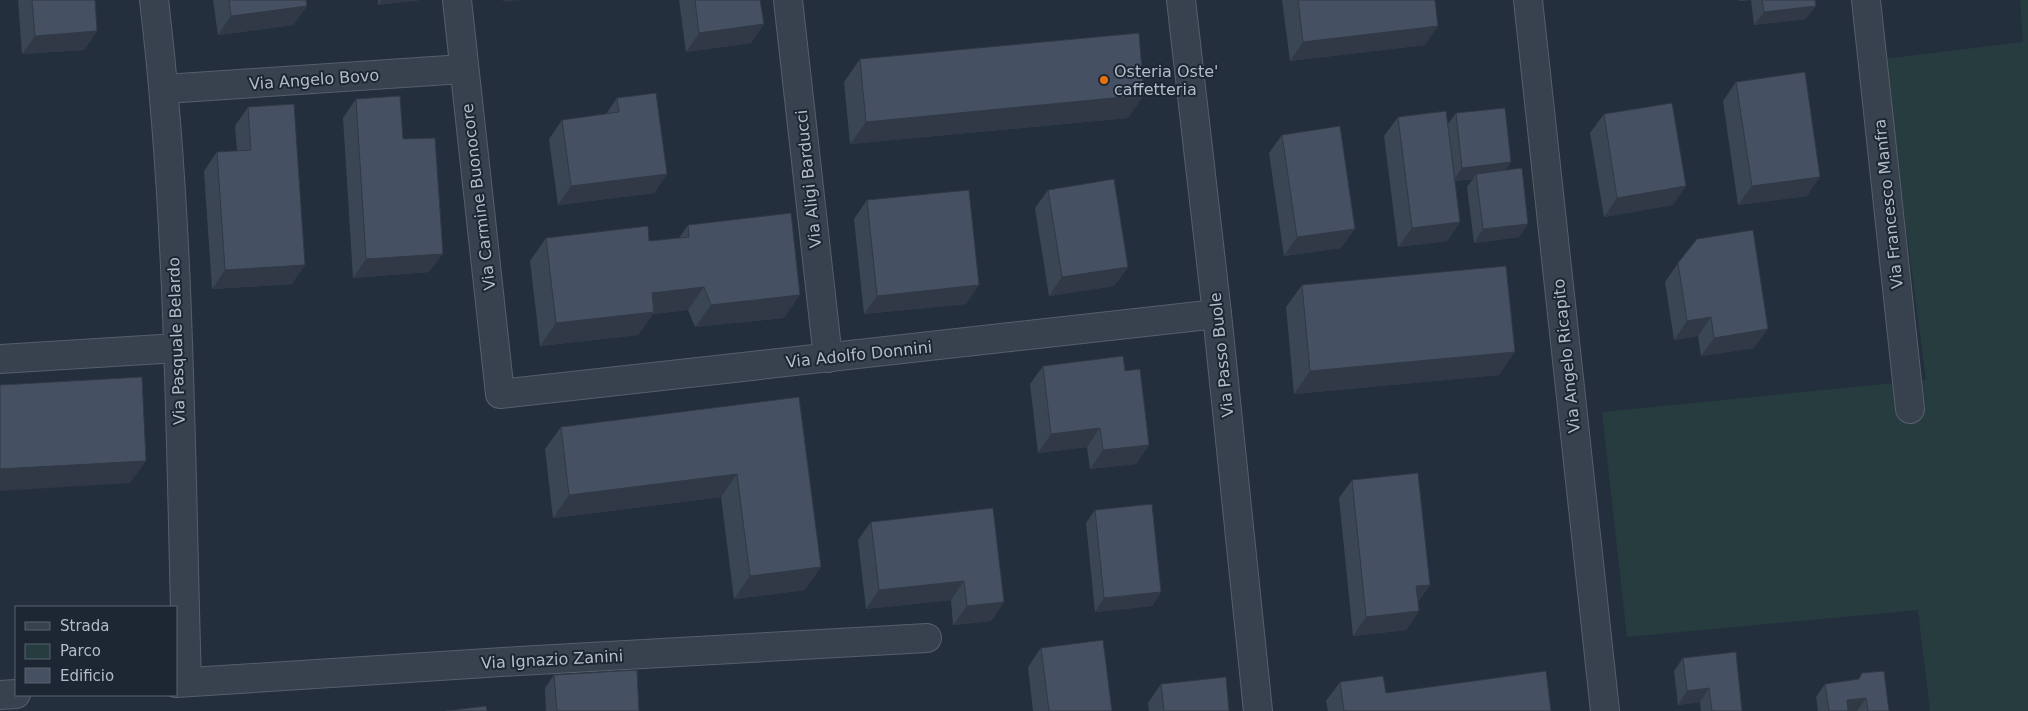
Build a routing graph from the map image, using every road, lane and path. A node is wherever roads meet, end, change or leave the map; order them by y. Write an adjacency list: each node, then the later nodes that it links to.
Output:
1 (154, 0): 8 (street, Via Pasquale Belardo)
2 (457, 0): 7 (street, Via Carmine Buonocore)
3 (788, 0): 11 (street, Via Aligi Barducci)
4 (1181, 0): 9 (street, Via Passo Buole)
5 (1528, 0): 20 (street, Via Angelo Ricapito)
6 (1866, 0): 14 (street, Via Francesco Manfra)
7 (463, 69): 8 (street, Via Angelo Bovo); 13 (street, Via Carmine Buonocore)
8 (165, 89): 10 (street, Via Pasquale Belardo)
9 (1217, 314): 11 (street, Via Adolfo Donnini); 19 (street, Via Passo Buole)
10 (177, 348): 12 (street); 16 (street, Via Pasquale Belardo)
11 (828, 358): 13 (street, Via Adolfo Donnini)
12 (0, 359)
13 (500, 394)
14 (1910, 409)
15 (927, 638): 16 (street, Via Ignazio Zanini)
16 (181, 682)
17 (15, 694): 18 (street)
18 (0, 695)
19 (1258, 711)
20 (1605, 711)

